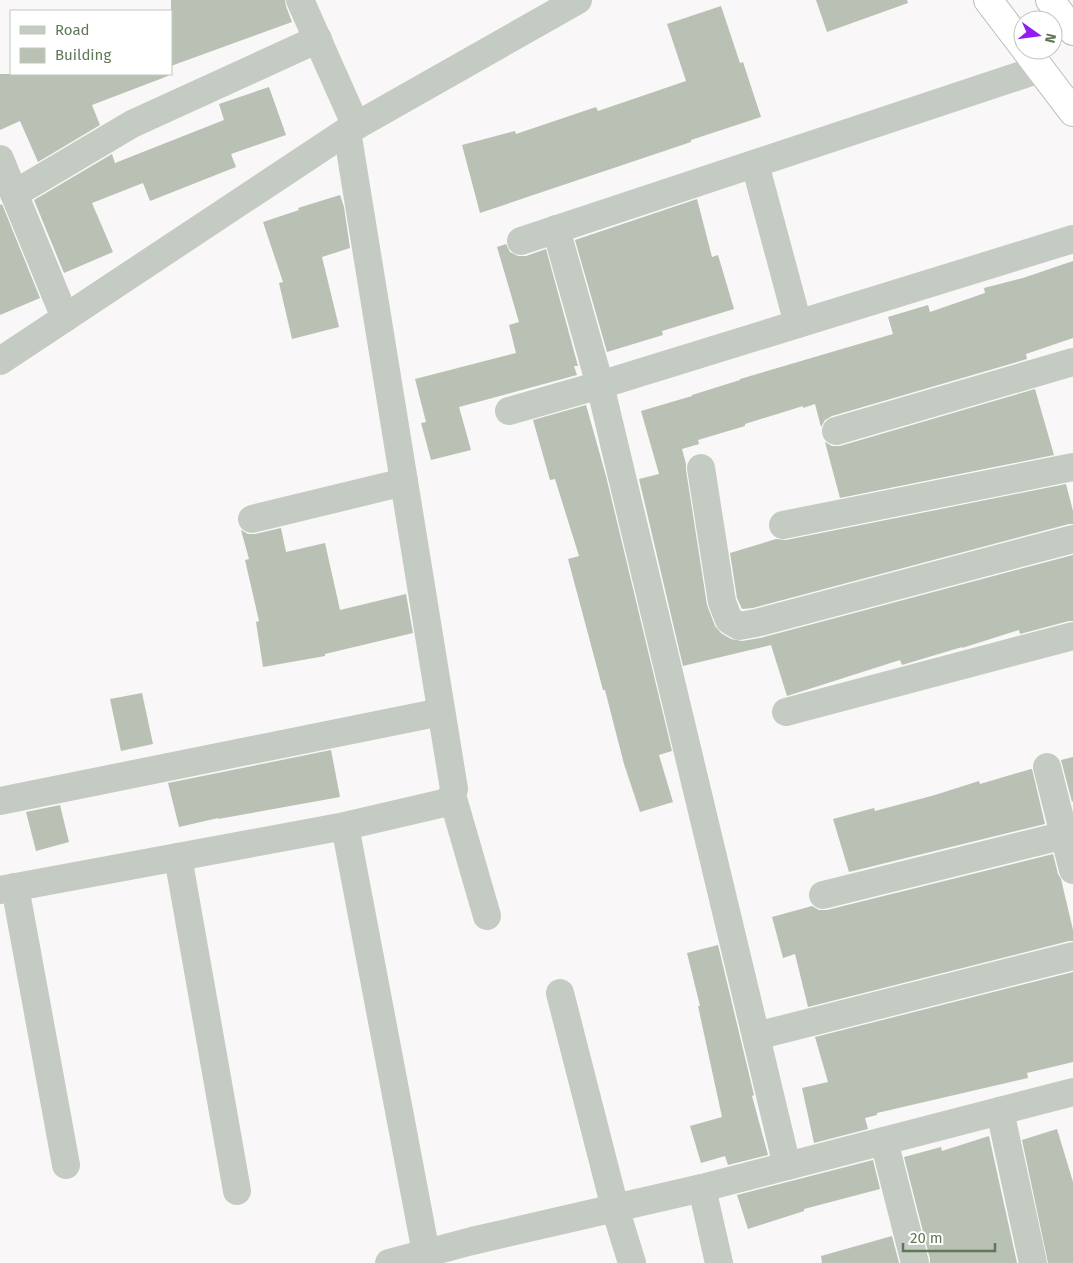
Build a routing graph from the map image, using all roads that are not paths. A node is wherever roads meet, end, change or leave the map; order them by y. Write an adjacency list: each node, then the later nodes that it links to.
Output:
1 (300, 0): 7 (street)
2 (578, 0): 10 (street)
3 (988, 0): 6 (highway)
4 (1050, 0): 5 (highway)
5 (1073, 31)
6 (1013, 33)
7 (318, 39): 10 (street); 13 (street)
8 (1033, 60): 9 (highway); 12 (street)
9 (1073, 112)
10 (351, 129): 17 (street); 27 (street)
11 (0, 159): 13 (street)
12 (755, 164): 14 (street); 18 (street)
13 (14, 194): 17 (street)
14 (556, 229): 16 (street); 21 (street)
15 (1073, 239): 18 (street)
16 (521, 241)
17 (65, 318): 19 (street)
18 (798, 324): 21 (street)
19 (0, 361)
20 (1073, 362): 23 (street)
21 (600, 385): 22 (street); 47 (street)
22 (509, 412)
23 (836, 431)
24 (1073, 467): 30 (street)
25 (701, 468): 31 (street)
26 (1073, 474): 28 (street)
27 (404, 482): 29 (street); 33 (street)
28 (1073, 486)
29 (252, 520)
30 (783, 525)
31 (1073, 539)
32 (1073, 636): 34 (street)
33 (441, 712): 36 (street); 37 (street)
34 (786, 712)
35 (1047, 767): 39 (street)
36 (452, 795): 38 (street); 44 (street)
37 (0, 801)
38 (345, 826): 40 (street); 56 (street)
39 (1069, 834): 41 (street); 43 (street)
40 (178, 857): 42 (street); 54 (street)
41 (1073, 870)
42 (8, 889): 51 (street)
43 (823, 896)
44 (487, 916)
45 (1073, 956): 47 (street)
46 (560, 993): 55 (street)
47 (756, 1036): 52 (street)
48 (1073, 1092): 49 (street)
49 (1000, 1111): 50 (street); 61 (street)
50 (884, 1141): 52 (street); 60 (street)
51 (66, 1165)
52 (787, 1166): 53 (street)
53 (702, 1188): 55 (street); 59 (street)
54 (237, 1191)
55 (615, 1208): 56 (street); 58 (street)
56 (426, 1253): 57 (street)
57 (388, 1263)
58 (632, 1263)
59 (719, 1263)
60 (915, 1263)
61 (1033, 1263)

